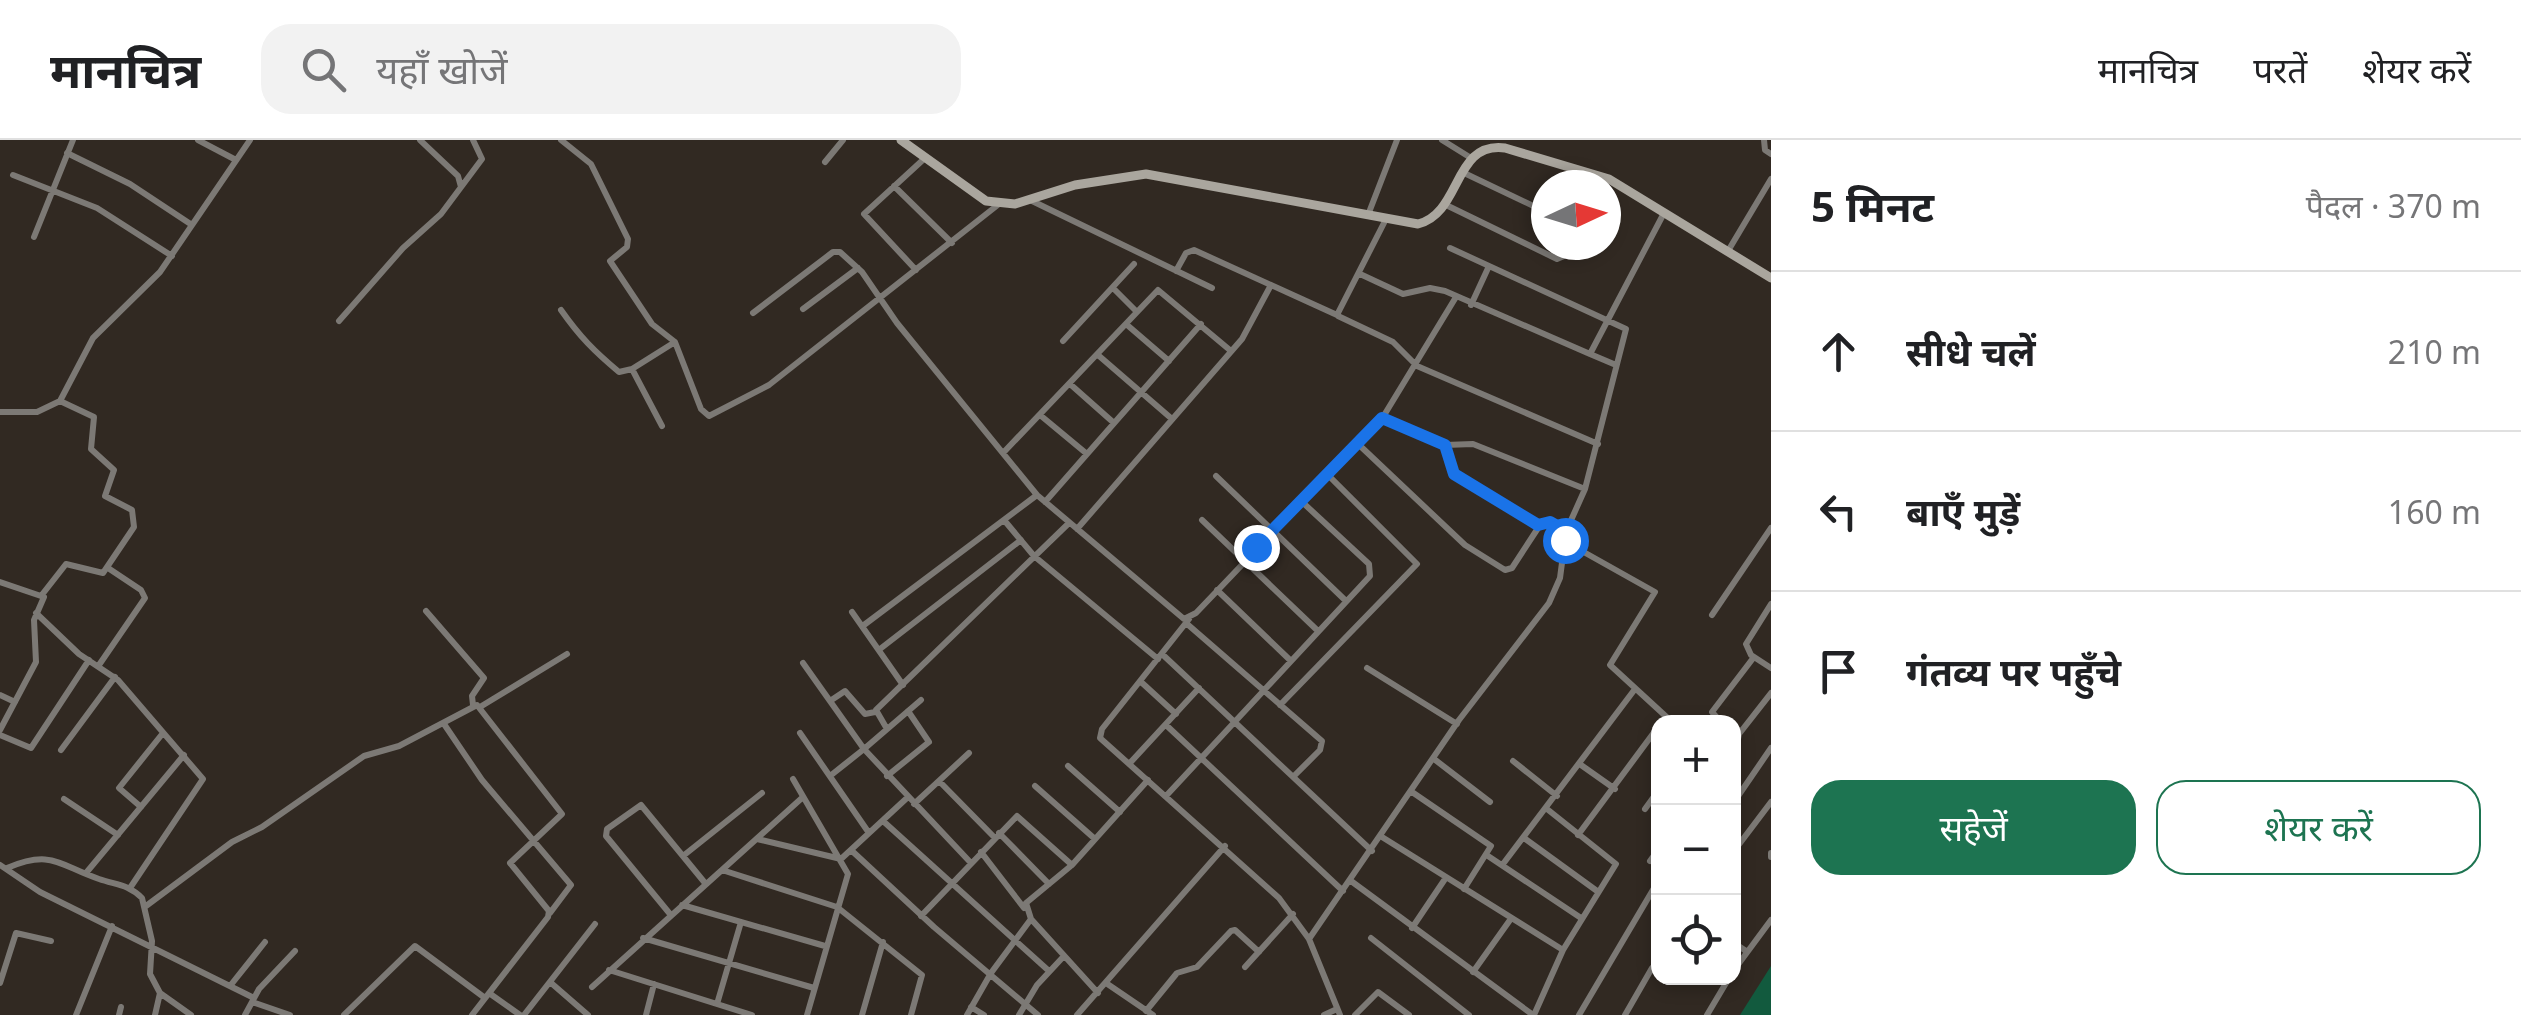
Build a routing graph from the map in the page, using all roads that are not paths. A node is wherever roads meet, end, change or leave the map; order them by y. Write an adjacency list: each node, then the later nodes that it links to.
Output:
1 (73, 140): 13 (street)
2 (198, 140): 17 (street)
3 (250, 140): 17 (street)
4 (420, 140): 26 (street)
5 (473, 140): 26 (street)
6 (561, 140): 63 (street)
7 (843, 140): 18 (street)
8 (901, 140): 15 (street)
9 (1397, 140): 32 (street)
10 (1442, 140): 16 (street)
11 (1764, 140): 14 (street)
12 (1507, 144): 16 (street); 19 (street)
13 (67, 154): 24 (street); 34 (street)
14 (1771, 154)
15 (926, 158): 23 (street); 28 (street)
16 (1471, 158): 20 (street)
17 (236, 160): 34 (street)
18 (825, 162)
19 (1573, 170)
20 (1462, 172): 29 (street); 30 (street)
21 (13, 175): 24 (street)
22 (1771, 179): 39 (street)
23 (894, 186): 36 (street); 44 (street)
24 (52, 190): 35 (street); 40 (street)
25 (1621, 191): 31 (street)
26 (460, 192): 60 (street)
27 (1029, 200): 28 (street); 32 (street); 45 (street)
28 (999, 204): 36 (street)
29 (1444, 204): 33 (street); 37 (street)
30 (1531, 205)
31 (1664, 212): 39 (street); 59 (street)
32 (1368, 216): 33 (street)
33 (1386, 220): 46 (street)
34 (192, 226): 40 (street)
35 (34, 237)
36 (952, 243): 44 (street)
37 (1531, 246)
38 (1450, 248): 42 (street)
39 (1728, 251): 47 (street)
40 (172, 256): 74 (street)
41 (1134, 264): 49 (street)
42 (1489, 266): 53 (street); 59 (street)
43 (858, 268): 52 (street); 54 (street); 56 (street)
44 (916, 270): 52 (street)
45 (1176, 271): 48 (street); 50 (street)
46 (1360, 274): 51 (street); 58 (street)
47 (1770, 274)
48 (1272, 285): 58 (street); 65 (street)
49 (1112, 288): 57 (street); 64 (street)
50 (1212, 288)
51 (1456, 297): 53 (street); 70 (street)
52 (879, 298): 63 (street); 84 (street)
53 (1471, 305): 67 (street)
54 (802, 309)
55 (561, 310): 71 (street)
56 (753, 312)
57 (1137, 312): 61 (street); 62 (street)
58 (1336, 316): 70 (street)
59 (1610, 318): 67 (street); 69 (street)
60 (339, 320)
61 (1126, 324): 66 (street); 68 (street)
62 (1202, 324): 65 (street); 68 (street)
63 (675, 342): 71 (street)
64 (1063, 342)
65 (1232, 352): 78 (street)
66 (1098, 354): 72 (street); 73 (street)
67 (1590, 354): 69 (street)
68 (1169, 361): 73 (street)
69 (1616, 365): 82 (street)
70 (1417, 366): 77 (street); 82 (street)
71 (632, 369): 80 (street)
72 (1070, 384): 76 (street); 79 (street)
73 (1141, 392): 78 (street); 79 (street)
74 (60, 401): 75 (street); 104 (street)
75 (0, 412)
76 (1040, 414): 84 (street); 85 (street)
77 (1382, 418): 81 (street); 83 (street)
78 (1172, 420): 97 (street)
79 (1114, 423): 85 (street)
80 (662, 426)
81 (1356, 442): 86 (street); 95 (street)
82 (1598, 444): 88 (street)
83 (1445, 445): 88 (street); 95 (street)
84 (1003, 453): 89 (street)
85 (1087, 454): 91 (street)
86 (1326, 473): 90 (street); 138 (street)
87 (1216, 476): 98 (street)
88 (1585, 489): 99 (street)
89 (1037, 495): 91 (street); 92 (street)
90 (1300, 500): 98 (street); 108 (street)
91 (1045, 502): 94 (street)
92 (1004, 520): 100 (street); 115 (street)
93 (1202, 520): 103 (street)
94 (1069, 522): 97 (street); 102 (street)
95 (1538, 525): 99 (street)
96 (1771, 528): 113 (street)
97 (1076, 529): 114 (street)
98 (1272, 530): 103 (street); 108 (street)
99 (1564, 530): 101 (street)
100 (1021, 540): 102 (street); 117 (street)
101 (1565, 540): 131 (street); 147 (street)
102 (1034, 556): 119 (street); 129 (street)
103 (1245, 559): 106 (street); 116 (street)
104 (108, 568): 107 (street); 124 (street)
105 (0, 582): 107 (street)
106 (1217, 590): 114 (street); 122 (street)
107 (44, 596): 112 (street)
108 (1346, 601): 116 (street)
109 (1771, 604): 120 (street)
110 (426, 611): 139 (street)
111 (852, 612): 115 (street)
112 (36, 613): 121 (street); 137 (street)
113 (1712, 616)
114 (1187, 621): 119 (street); 132 (street)
115 (864, 625): 117 (street)
116 (1318, 631): 122 (street)
117 (880, 649): 129 (street)
118 (567, 654): 139 (street)
119 (1160, 656): 128 (street); 130 (street)
120 (1754, 657): 126 (street); 144 (street)
121 (89, 660): 124 (street); 151 (street)
122 (1291, 661): 132 (street)
123 (803, 663): 136 (street)
124 (99, 665): 127 (street)
125 (1366, 668): 147 (street)
126 (1771, 668)
127 (114, 677): 152 (street); 157 (street)
128 (1140, 681): 142 (street); 163 (street)
129 (904, 685): 141 (street)
130 (1199, 688): 142 (street); 145 (street)
131 (1635, 689): 143 (street); 164 (street)
132 (1263, 691): 138 (street); 145 (street)
133 (1771, 693): 149 (street)
134 (0, 695): 137 (street)
135 (921, 700): 140 (street)
136 (830, 701): 141 (street); 156 (street)
137 (15, 702): 151 (street)
138 (1280, 705): 168 (street)
139 (476, 706): 146 (street); 198 (street)
140 (908, 711): 150 (street); 167 (street)
141 (875, 712): 150 (street)
142 (1176, 714): 148 (street)
143 (1659, 715)
144 (1713, 715)
145 (1235, 721): 160 (street); 168 (street)
146 (444, 724): 198 (street); 224 (street)
147 (1456, 724): 161 (street)
148 (1166, 725): 160 (street); 163 (street)
149 (1741, 726)
150 (887, 729): 156 (street)
151 (0, 732)
152 (163, 733): 159 (street); 185 (street)
153 (800, 733): 166 (street)
154 (1651, 741): 173 (street)
155 (1771, 748): 175 (street)
156 (864, 749): 166 (street); 167 (street)
157 (61, 750)
158 (969, 753): 171 (street)
159 (184, 755): 185 (street); 218 (street)
160 (1200, 758): 178 (street); 220 (street)
161 (1434, 759): 174 (street); 183 (street)
162 (1513, 761): 179 (street)
163 (1130, 764): 170 (street)
164 (1580, 764): 173 (street); 179 (street)
165 (1068, 766): 188 (street)
166 (830, 776): 190 (street)
167 (888, 776): 181 (street)
168 (1292, 777): 202 (street)
169 (793, 779): 177 (street)
170 (1148, 780): 178 (street); 188 (street)
171 (939, 781): 181 (street); 193 (street)
172 (1035, 786): 197 (street)
173 (1615, 790): 192 (street)
174 (1412, 792): 194 (street); 205 (street)
175 (1741, 792)
176 (762, 793): 204 (street)
177 (804, 796): 196 (street); 206 (street)
178 (1166, 796): 200 (street)
179 (1557, 796): 186 (street)
180 (64, 799): 191 (street)
181 (911, 800): 189 (street); 207 (street)
182 (1651, 801): 187 (street)
183 (1490, 802)
184 (1771, 802): 199 (street)
185 (140, 807): 191 (street)
186 (1547, 809): 192 (street); 195 (street)
187 (1645, 809)
188 (1120, 812): 197 (street)
189 (882, 821): 190 (street); 216 (street)
190 (869, 833): 201 (street)
191 (118, 835): 212 (street)
192 (1578, 835): 221 (street)
193 (997, 836): 203 (street); 209 (street); 217 (street)
194 (1382, 838): 202 (street); 213 (street)
195 (1524, 838): 208 (street); 221 (street)
196 (756, 839): 206 (street); 211 (street)
197 (1095, 839): 209 (street)
198 (533, 841): 227 (street); 227 (street)
199 (1741, 843)
200 (1225, 846): 229 (street); 264 (street)
201 (851, 850): 206 (street); 230 (street)
202 (1372, 851): 214 (street)
203 (981, 852): 207 (street); 226 (street)
204 (683, 856): 215 (street); 228 (street)
205 (1488, 856): 208 (street); 219 (street)
206 (841, 859): 225 (street)
207 (971, 863): 216 (street)
208 (1503, 864): 231 (street)
209 (1072, 865): 217 (street)
210 (3, 867): 212 (street); 237 (street)
211 (720, 870): 215 (street); 225 (street)
212 (86, 873): 218 (street)
213 (1445, 878): 219 (street); 238 (street)
214 (1351, 881): 220 (street); 238 (street)
215 (705, 884): 223 (street)
216 (950, 884): 230 (street); 240 (street)
217 (1049, 884): 226 (street)
218 (130, 888): 224 (street)
219 (1464, 889): 233 (street)
220 (1343, 892): 241 (street)
221 (1597, 892): 231 (street)
222 (1651, 892): 303 (street)
223 (682, 905): 228 (street); 235 (street)
224 (146, 906): 246 (street)
225 (837, 907): 245 (street); 247 (street)
226 (1024, 908): 232 (street)
227 (549, 914): 272 (street)
228 (670, 914): 239 (street)
229 (1292, 914): 241 (street); 251 (street)
230 (922, 916): 261 (street)
231 (1581, 918): 249 (street)
232 (1031, 919): 240 (street); 253 (street)
233 (1510, 920): 249 (street); 260 (street)
234 (1771, 920): 252 (street)
235 (741, 922): 247 (street); 255 (street)
236 (595, 924): 262 (street)
237 (112, 926): 246 (street); 279 (street)
238 (1412, 928): 260 (street)
239 (642, 938): 255 (street); 257 (street)
240 (1015, 938): 259 (street); 261 (street)
241 (1309, 938): 277 (street)
242 (1370, 938): 301 (street)
243 (51, 941): 263 (street)
244 (264, 942): 267 (street)
245 (883, 942): 291 (street); 292 (street)
246 (152, 946): 267 (street); 270 (street)
247 (826, 946): 269 (street)
248 (1741, 948): 252 (street)
249 (1563, 950): 302 (street)
250 (294, 951): 273 (street)
251 (1259, 952): 256 (street); 278 (street)
252 (1746, 952): 254 (street)
253 (1064, 956): 259 (street); 271 (street)
254 (1741, 960)
255 (729, 963): 269 (street); 274 (street)
256 (1246, 967)
257 (609, 970): 265 (street); 268 (street)
258 (1651, 970): 304 (street)
259 (1049, 971): 275 (street)
260 (1473, 972): 302 (street)
261 (990, 973): 275 (street); 276 (street)
262 (550, 982): 286 (street); 287 (street)
263 (0, 983)
264 (1106, 983): 271 (street); 278 (street)
265 (654, 984): 274 (street); 288 (street)
266 (1722, 985): 305 (street)
267 (230, 986): 273 (street)
268 (592, 988)
269 (814, 988): 290 (street)
270 (160, 992): 280 (street); 281 (street)
271 (1098, 993): 297 (street)
272 (487, 996): 284 (street); 285 (street); 286 (street)
273 (253, 1000): 282 (street); 283 (street)
274 (717, 1004): 289 (street)
275 (1024, 1004): 295 (street); 296 (street)
276 (971, 1006): 293 (street); 294 (street)
277 (1338, 1012): 298 (street)
278 (1150, 1013)
279 (76, 1015)
280 (155, 1015)
281 (191, 1015)
282 (244, 1015)
283 (290, 1015)
284 (344, 1015)
285 (472, 1015)
286 (522, 1015)
287 (588, 1015)
288 (646, 1015)
289 (752, 1015)
290 (807, 1015)
291 (862, 1015)
292 (911, 1015)
293 (966, 1015)
294 (984, 1015)
295 (1019, 1015)
296 (1038, 1015)
297 (1077, 1015)
298 (1324, 1015)
299 (1355, 1015): 300 (street)
300 (1410, 1015)
301 (1470, 1015)
302 (1534, 1015)
303 (1579, 1015)
304 (1625, 1015)
305 (1707, 1015)

